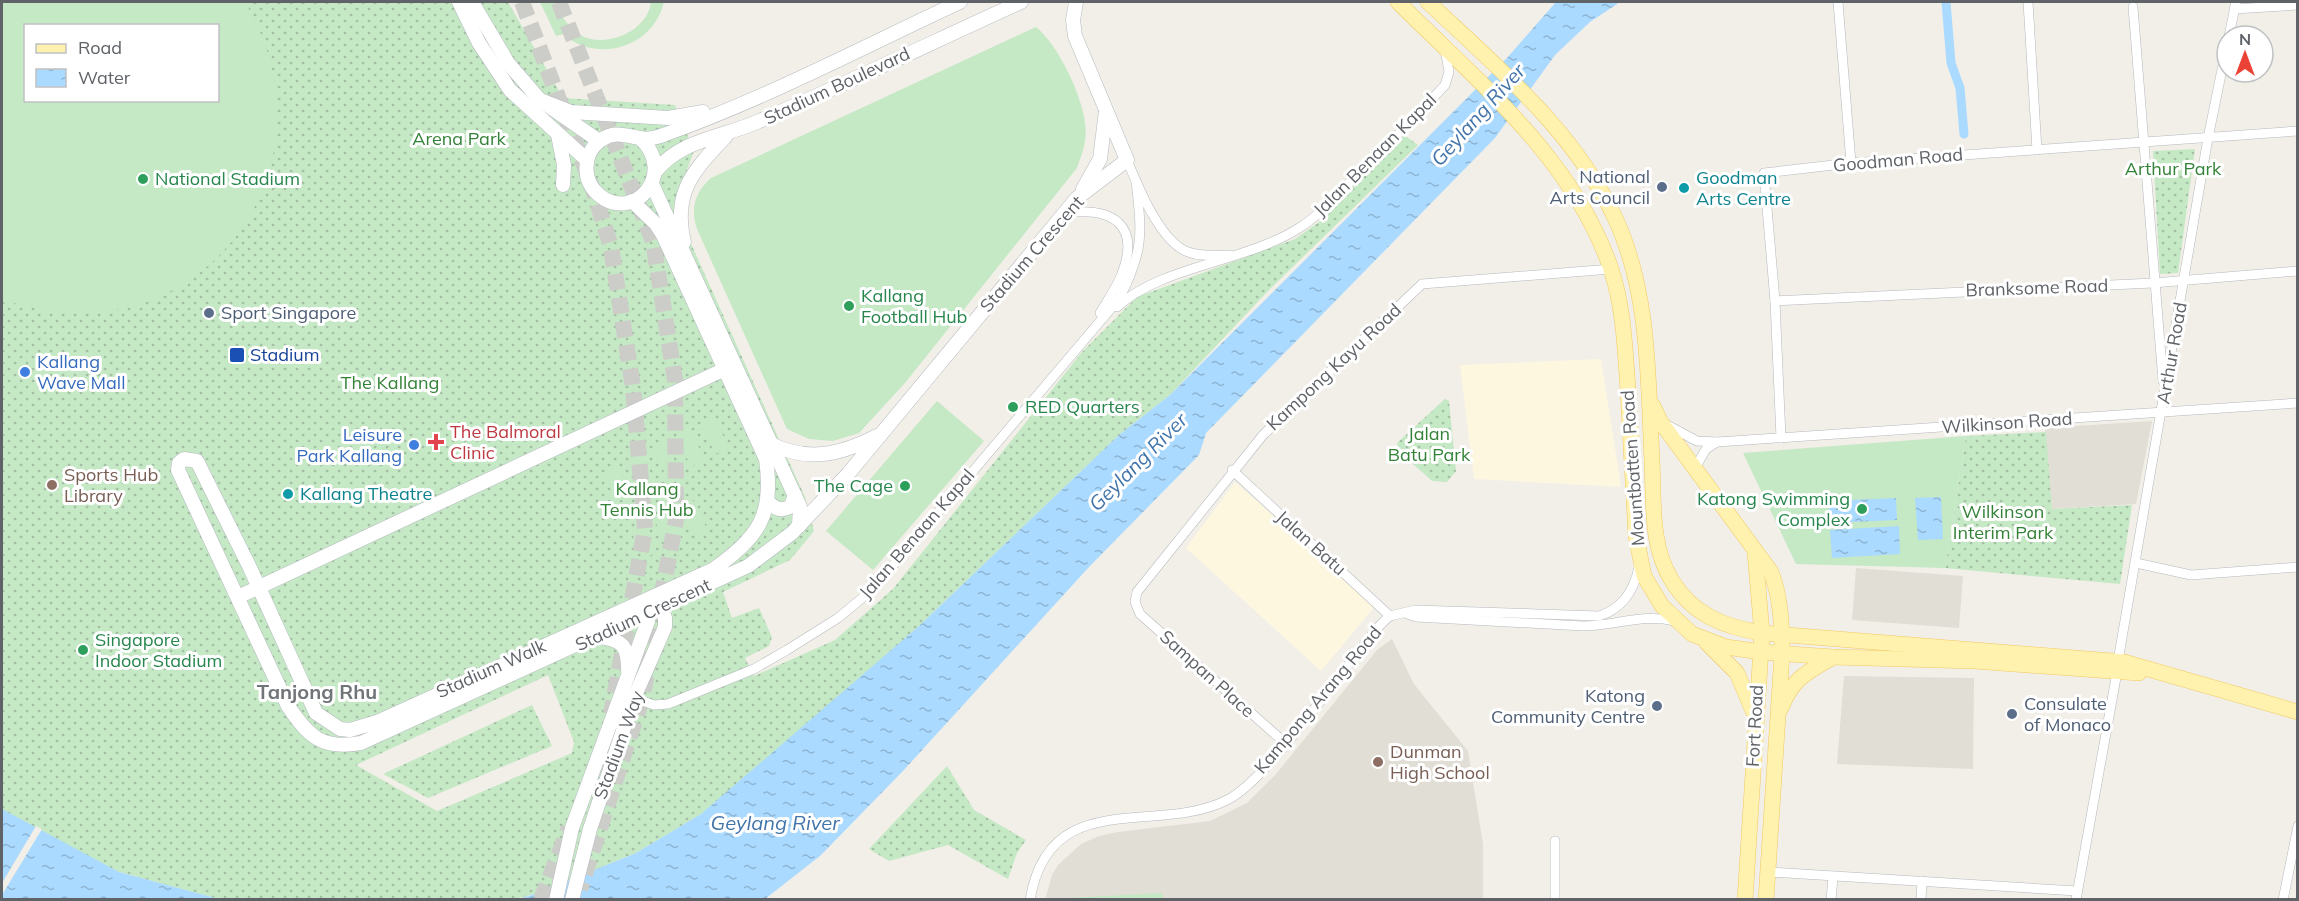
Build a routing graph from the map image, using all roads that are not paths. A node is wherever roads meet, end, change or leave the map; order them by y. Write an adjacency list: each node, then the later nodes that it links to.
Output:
1 (459, 2): 21 (street)
2 (472, 2): 16 (street)
3 (960, 2): 17 (street, Stadium Boulevard)
4 (1021, 2): 20 (street, Stadium Boulevard)
5 (1076, 2): 18 (street)
6 (1398, 2): 14 (main road, Mountbatten Road)
7 (1428, 2): 46 (main road, Mountbatten Road)
8 (1838, 2): 29 (street)
9 (2028, 2): 26 (street)
10 (2235, 5): 11 (street); 13 (street)
11 (2298, 5)
12 (2133, 7): 25 (street)
13 (2231, 24)
14 (1445, 49): 36 (street, Jalan Benaan Kapal); 37 (main road, Mountbatten Road)
15 (2219, 84): 23 (street, Arthur Road)
16 (540, 100): 17 (street); 24 (street)
17 (748, 101): 22 (street, Stadium Boulevard)
18 (1107, 106): 28 (street, Jalan Benaan Kapal); 33 (street)
19 (2298, 131): 23 (street, Goodman Road)
20 (728, 134): 30 (street, Stadium Boulevard); 38 (street)
21 (558, 135): 27 (street); 32 (street)
22 (639, 138): 24 (street, Stadium Boulevard); 30 (street)
23 (2208, 138): 25 (street, Goodman Road); 40 (street, Arthur Road)
24 (599, 141): 27 (street)
25 (2142, 142): 26 (street, Goodman Road); 41 (street)
26 (2037, 150): 29 (street, Goodman Road)
27 (587, 160): 34 (street)
28 (1127, 160): 31 (street, Jalan Benaan Kapal); 33 (street, Stadium Crescent)
29 (1851, 163): 42 (street, Goodman Road)
30 (654, 177): 34 (street, Stadium Boulevard); 38 (street)
31 (1136, 181): 36 (street, Jalan Benaan Kapal); 43 (street, Jalan Benaan Kapal)
32 (563, 185)
33 (1077, 198): 35 (street, Stadium Crescent)
34 (632, 201): 44 (street, Stadium Walk)
35 (1065, 213): 43 (street); 50 (street, Stadium Crescent)
36 (1238, 254): 43 (street, Jalan Benaan Kapal)
37 (1611, 269): 57 (street, Kampong Kayu Road); 62 (main road, Mountbatten Road)
38 (691, 270): 54 (street)
39 (2298, 271): 40 (street, Branksome Road)
40 (2186, 280): 41 (street, Branksome Road); 45 (street, Arthur Road)
41 (2153, 283): 42 (street, Branksome Road); 45 (street)
42 (1776, 301): 52 (street, Goodman Road)
43 (1092, 328): 82 (street, Jalan Benaan Kapal)
44 (725, 369): 51 (street, Stadium Walk); 65 (street)
45 (2164, 393): 48 (street, Arthur Road)
46 (1649, 398): 49 (main road, Fort Road); 73 (main road, Mountbatten Road)
47 (2298, 403): 48 (street, Wilkinson Road)
48 (2162, 412): 52 (street, Wilkinson Road); 63 (street, Arthur Road)
49 (1660, 421): 53 (street, Wilkinson Road); 56 (main road, Fort Road)
50 (884, 432): 54 (street); 60 (street, Stadium Crescent)
51 (757, 436): 54 (street); 59 (street, Stadium Walk)
52 (1781, 438): 53 (street, Wilkinson Road)
53 (1717, 442): 56 (street)
54 (772, 444): 58 (street)
55 (184, 459): 65 (street, Stadium Walk); 67 (street, Stadium Crescent)
56 (1695, 468): 61 (main road, Fort Road)
57 (1232, 470): 68 (street, Kampong Kayu Road); 71 (street, Jalan Batu)
58 (795, 495): 59 (street); 60 (street)
59 (768, 502): 66 (street, Stadium Walk)
60 (799, 526): 69 (street, Stadium Crescent)
61 (1755, 552): 73 (main road, Fort Road); 74 (main road, Fort Road)
62 (1640, 560): 70 (street, Kampong Arang Road); 72 (main road, Mountbatten Road)
63 (2136, 563): 64 (street); 80 (street, Arthur Road)
64 (2298, 567)
65 (257, 587): 66 (street, Stadium Walk); 67 (street)
66 (649, 596): 69 (street, Stadium Way)
67 (238, 597): 75 (street, Stadium Crescent)
68 (1135, 602): 86 (street, Sampan Place)
69 (655, 610): 75 (street, Stadium Crescent); 81 (street, Stadium Way); 82 (street, Stadium Way)
70 (1406, 613): 71 (street, Kampong Arang Road); 72 (street, Kampong Arang Road)
71 (1390, 616): 86 (street, Kampong Arang Road)
72 (1676, 622): 76 (main road, Mountbatten Road)
73 (1762, 633): 74 (main road, Mountbatten Road); 77 (main road, Fort Road)
74 (1782, 635): 78 (main road, Fort Road); 80 (main road, Mountbatten Road)
75 (597, 637): 81 (street)
76 (1701, 639): 77 (main road, Mountbatten Road); 85 (main road)
77 (1761, 652): 78 (main road, Mountbatten Road); 85 (main road, Fort Road)
78 (1782, 654): 79 (main road, Mountbatten Road); 84 (main road, Fort Road)
79 (1833, 657): 80 (main road, Mountbatten Road); 84 (main road)
80 (2117, 666): 83 (main road, Mountbatten Road); 92 (street, Arthur Road)
81 (628, 672): 93 (street, Stadium Way)
82 (634, 698): 94 (street, Stadium Way)
83 (2298, 712)
84 (1778, 715): 89 (main road, Fort Road)
85 (1755, 717): 97 (main road, Fort Road)
86 (1285, 743): 95 (street, Kampong Arang Road)
87 (2298, 826): 101 (street)
88 (1555, 841): 96 (street)
89 (1769, 872): 90 (street); 98 (main road, Fort Road)
90 (1833, 877): 91 (street); 99 (street)
91 (1922, 881): 92 (street); 100 (street)
92 (2077, 895)
93 (556, 900)
94 (572, 900)
95 (1030, 900)
96 (1555, 900)
97 (1745, 900)
98 (1766, 900)
99 (1832, 900)
100 (1921, 900)
101 (2283, 900)

